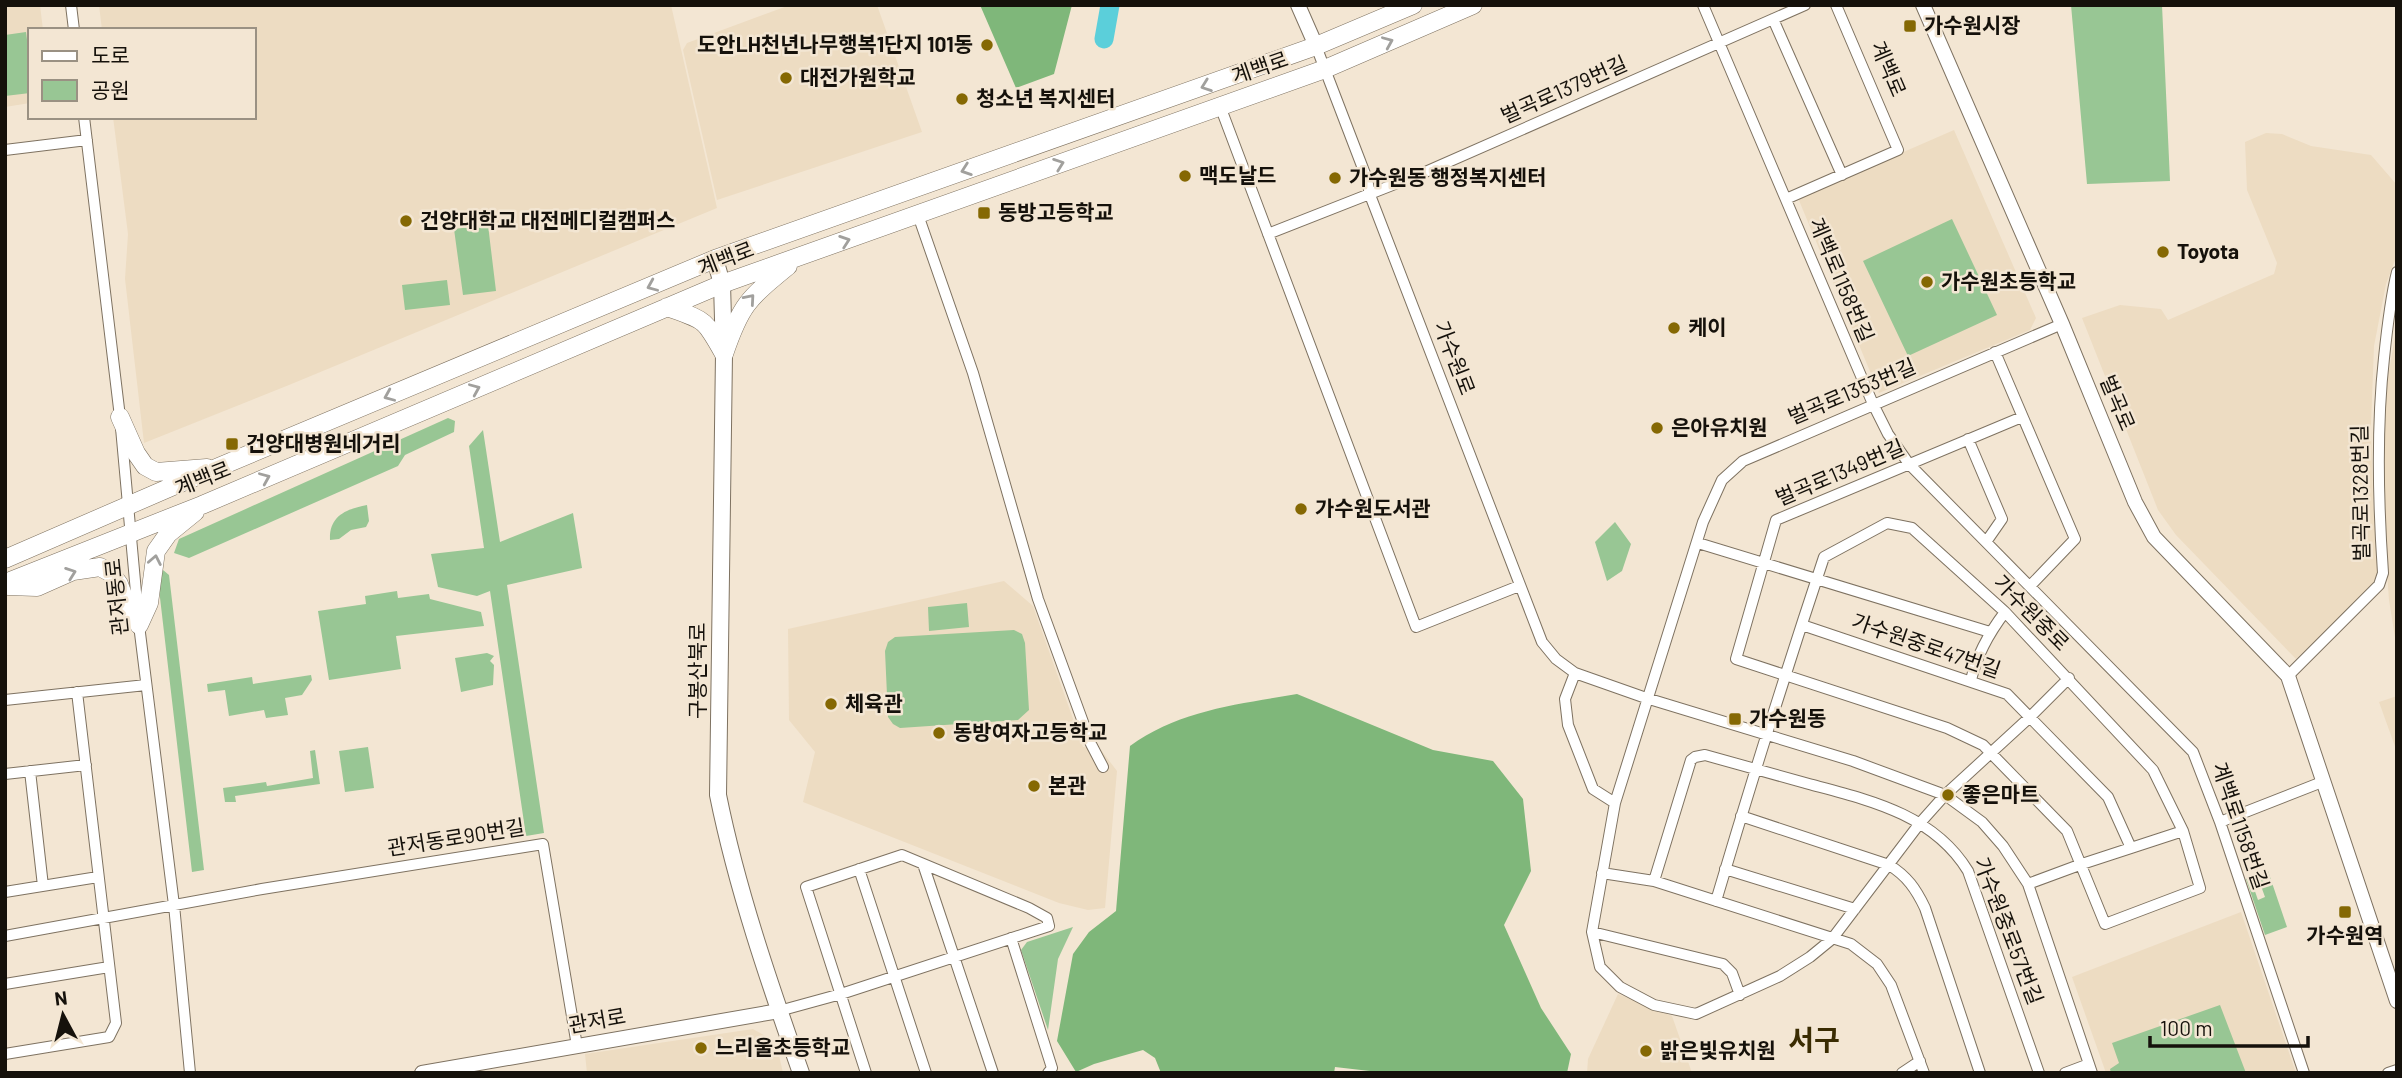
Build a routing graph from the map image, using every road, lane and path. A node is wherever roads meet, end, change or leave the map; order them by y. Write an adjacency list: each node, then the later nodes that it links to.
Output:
1 (71, 5): 10 (street)
2 (1298, 5): 12 (street)
3 (1413, 5): 12 (main road, 계백로)
4 (1473, 5): 13 (main road, 계백로, one-way to 4)
5 (1703, 5): 11 (street, 계백로1158번길)
6 (1805, 5): 9 (street, 벌곡로1379번길)
7 (1836, 5): 18 (street, 계백로)
8 (1923, 5): 28 (street, 벌곡로)
9 (1773, 19): 11 (street, 벌곡로1379번길); 18 (street)
10 (74, 28)
11 (1719, 43): 19 (street, 벌곡로1379번길); 20 (street, 계백로1158번길)
12 (1316, 46): 13 (street, 가수원로); 24 (main road, 계백로, one-way to 24)
13 (1325, 69): 14 (main road, 계백로); 19 (street, 가수원로)
14 (1220, 106): 21 (main road, 계백로, one-way to 14); 22 (street)
15 (84, 119): 16 (street, 관저동로)
16 (87, 140): 17 (street); 32 (street, 관저동로)
17 (5, 150)
18 (1842, 175): 20 (street)
19 (1370, 195): 22 (street, 벌곡로1379번길); 46 (street, 가수원로)
20 (1786, 199): 31 (street, 계백로1158번길)
21 (918, 215): 23 (main road, 계백로, one-way to 21); 65 (street)
22 (1268, 234): 46 (street)
23 (797, 258): 26 (main road, 계백로); 30 (main road, one-way to 23)
24 (715, 259): 26 (main road, 구봉산북로); 36 (main road, 계백로, one-way to 36)
25 (2397, 272): 54 (street, 벌곡로1328번길)
26 (722, 284): 27 (main road, 계백로); 30 (main road, 구봉산북로)
27 (667, 307): 30 (main road); 37 (main road, 계백로, one-way to 27)
28 (2062, 324): 29 (street, 벌곡로1353번길); 54 (street, 벌곡로)
29 (1995, 352): 31 (street, 벌곡로1353번길); 33 (street)
30 (724, 354): 103 (main road, 구봉산북로)
31 (1873, 404): 35 (street, 계백로1158번길); 41 (street, 벌곡로1353번길)
32 (120, 416): 36 (main road); 38 (street, 관저동로)
33 (2022, 416): 34 (street, 벌곡로1349번길); 47 (street)
34 (1968, 439): 35 (street, 벌곡로1349번길); 40 (street)
35 (1909, 464): 40 (street, 계백로1158번길); 43 (street, 벌곡로1349번길)
36 (218, 468): 38 (main road, 계백로)
37 (202, 505): 39 (main road, 계백로); 49 (main road, one-way to 37)
38 (128, 506): 39 (street, 관저동로); 42 (main road, 계백로)
39 (130, 532): 45 (main road, 계백로); 49 (street, 관저동로)
40 (1986, 542): 47 (street, 계백로1158번길)
41 (1698, 543): 43 (street, 가수원중로); 59 (street, 벌곡로1353번길)
42 (5, 559)
43 (1764, 563): 44 (street, 가수원중로); 53 (street, 벌곡로1349번길)
44 (1817, 579): 48 (street, 가수원중로); 50 (street, 가수원중로); 51 (street, 가수원중로)
45 (5, 584): 49 (main road, one-way to 49)
46 (1519, 586): 52 (street, 가수원로)
47 (2029, 586): 73 (street, 계백로1158번길)
48 (2005, 612): 51 (street); 55 (street, 가수원중로)
49 (139, 625): 57 (street, 관저동로)
50 (1802, 625): 53 (street, 가수원중로); 56 (street, 가수원중로47번길)
51 (1990, 632): 56 (street)
52 (1575, 673): 59 (street, 가수원로); 71 (street)
53 (1785, 674): 62 (street, 가수원중로); 63 (street)
54 (2288, 676): 69 (street, 벌곡로)
55 (2068, 678): 61 (street); 75 (street, 가수원중로)
56 (1971, 680): 61 (street, 가수원중로47번길)
57 (146, 685): 58 (street); 89 (street, 관저동로)
58 (77, 692): 60 (street); 64 (street)
59 (1646, 698): 62 (street, 가수원로); 71 (street, 벌곡로1353번길)
60 (5, 700)
61 (2030, 718): 63 (street); 76 (street, 가수원중로47번길)
62 (1765, 734): 66 (street, 가수원중로); 70 (street, 가수원로)
63 (1992, 753): 70 (street); 78 (street)
64 (86, 765): 67 (street); 83 (street)
65 (1104, 767)
66 (1756, 769): 72 (street, 가수원중로); 74 (street, 가수원중로57번길); 84 (street, 가수원중로57번길)
67 (30, 771): 68 (street); 86 (street)
68 (5, 774)
69 (2322, 782): 73 (street); 102 (street, 벌곡로)
70 (1945, 795): 74 (street); 85 (street, 가수원로)
71 (1615, 803): 82 (street, 벌곡로1353번길)
72 (1741, 816): 79 (street); 81 (street, 가수원중로)
73 (2220, 822): 121 (street, 계백로1158번길)
74 (1920, 823): 79 (street); 119 (street, 가수원중로57번길)
75 (2183, 831): 76 (street); 78 (street, 가수원중로)
76 (2131, 848): 78 (street)
77 (923, 864): 80 (street); 94 (street); 96 (street)
78 (2082, 864): 85 (street)
79 (1888, 865): 90 (street); 118 (street)
80 (859, 869): 98 (street); 100 (street)
81 (1725, 869): 88 (street, 가수원중로); 90 (street)
82 (1602, 873): 84 (street); 92 (street, 벌곡로1353번길)
83 (98, 877): 86 (street); 91 (street)
84 (1654, 881): 88 (street)
85 (2028, 884): 107 (street, 가수원로)
86 (43, 886): 87 (street)
87 (5, 892)
88 (1716, 901): 95 (street)
89 (174, 905): 91 (street); 104 (street, 관저동로90번길); 109 (street, 관저동로)
90 (1855, 909): 95 (street)
91 (102, 919): 93 (street); 97 (street)
92 (1591, 932): 101 (street); 101 (street)
93 (5, 936)
94 (1011, 938): 96 (street); 115 (street)
95 (1832, 939): 101 (street); 106 (street)
96 (954, 957): 98 (street); 114 (street)
97 (109, 967): 99 (street); 105 (street)
98 (894, 976): 100 (street); 113 (street)
99 (5, 984)
100 (841, 994): 103 (street); 112 (street)
101 (1740, 995)
102 (2397, 1001)
103 (779, 1011): 104 (street, 관저로); 111 (main road, 구봉산북로)
104 (577, 1046): 110 (street, 관저로)
105 (5, 1054)
106 (1920, 1061): 116 (street); 117 (street)
107 (2091, 1069): 120 (street, 가수원로)
108 (2397, 1070): 122 (street)
109 (190, 1073)
110 (422, 1073)
111 (801, 1073)
112 (866, 1073)
113 (926, 1073)
114 (993, 1073)
115 (1048, 1073)
116 (1902, 1073)
117 (1924, 1073)
118 (1980, 1073)
119 (2039, 1073)
120 (2065, 1073)
121 (2304, 1073)
122 (2388, 1073)

